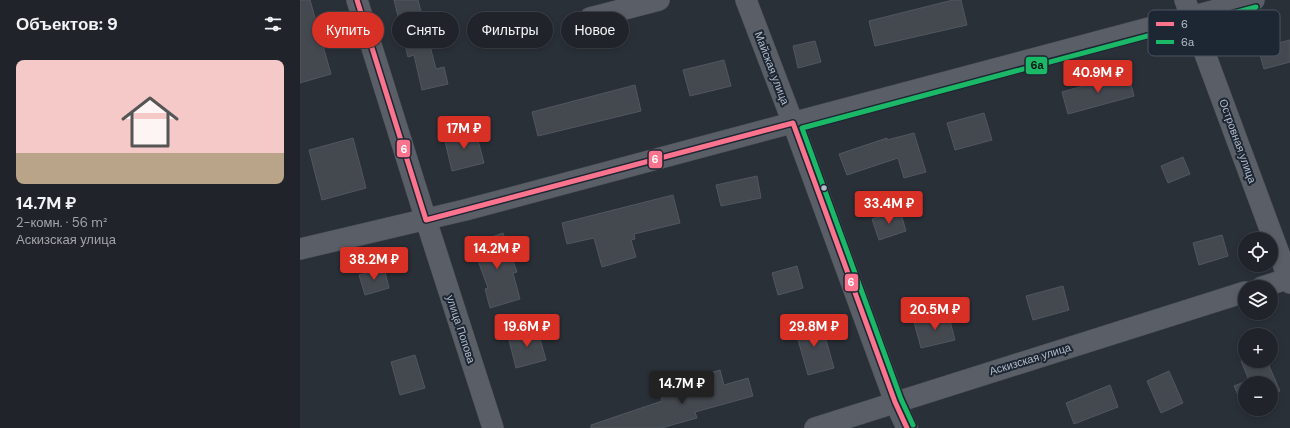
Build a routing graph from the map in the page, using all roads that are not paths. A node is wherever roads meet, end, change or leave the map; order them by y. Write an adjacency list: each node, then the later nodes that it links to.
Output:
1 (357, 0): 10 (street, улица Попова)
2 (660, 0): 6 (street)
3 (746, 0): 9 (street, Майская улица)
4 (1254, 0): 5 (street)
5 (1189, 9)
6 (613, 12)
7 (1148, 21): 9 (street)
8 (1206, 56): 12 (street, Островная улица)
9 (793, 123): 10 (street); 15 (street, Майская улица)
10 (426, 220): 11 (street); 16 (street, улица Попова)
11 (300, 249)
12 (1289, 280): 13 (street)
13 (1278, 283)
14 (1238, 294): 15 (street, Аскизская улица)
15 (895, 402): 17 (street, Аскизская улица); 18 (street, Майская улица)
16 (494, 428)
17 (815, 428)
18 (907, 428)

